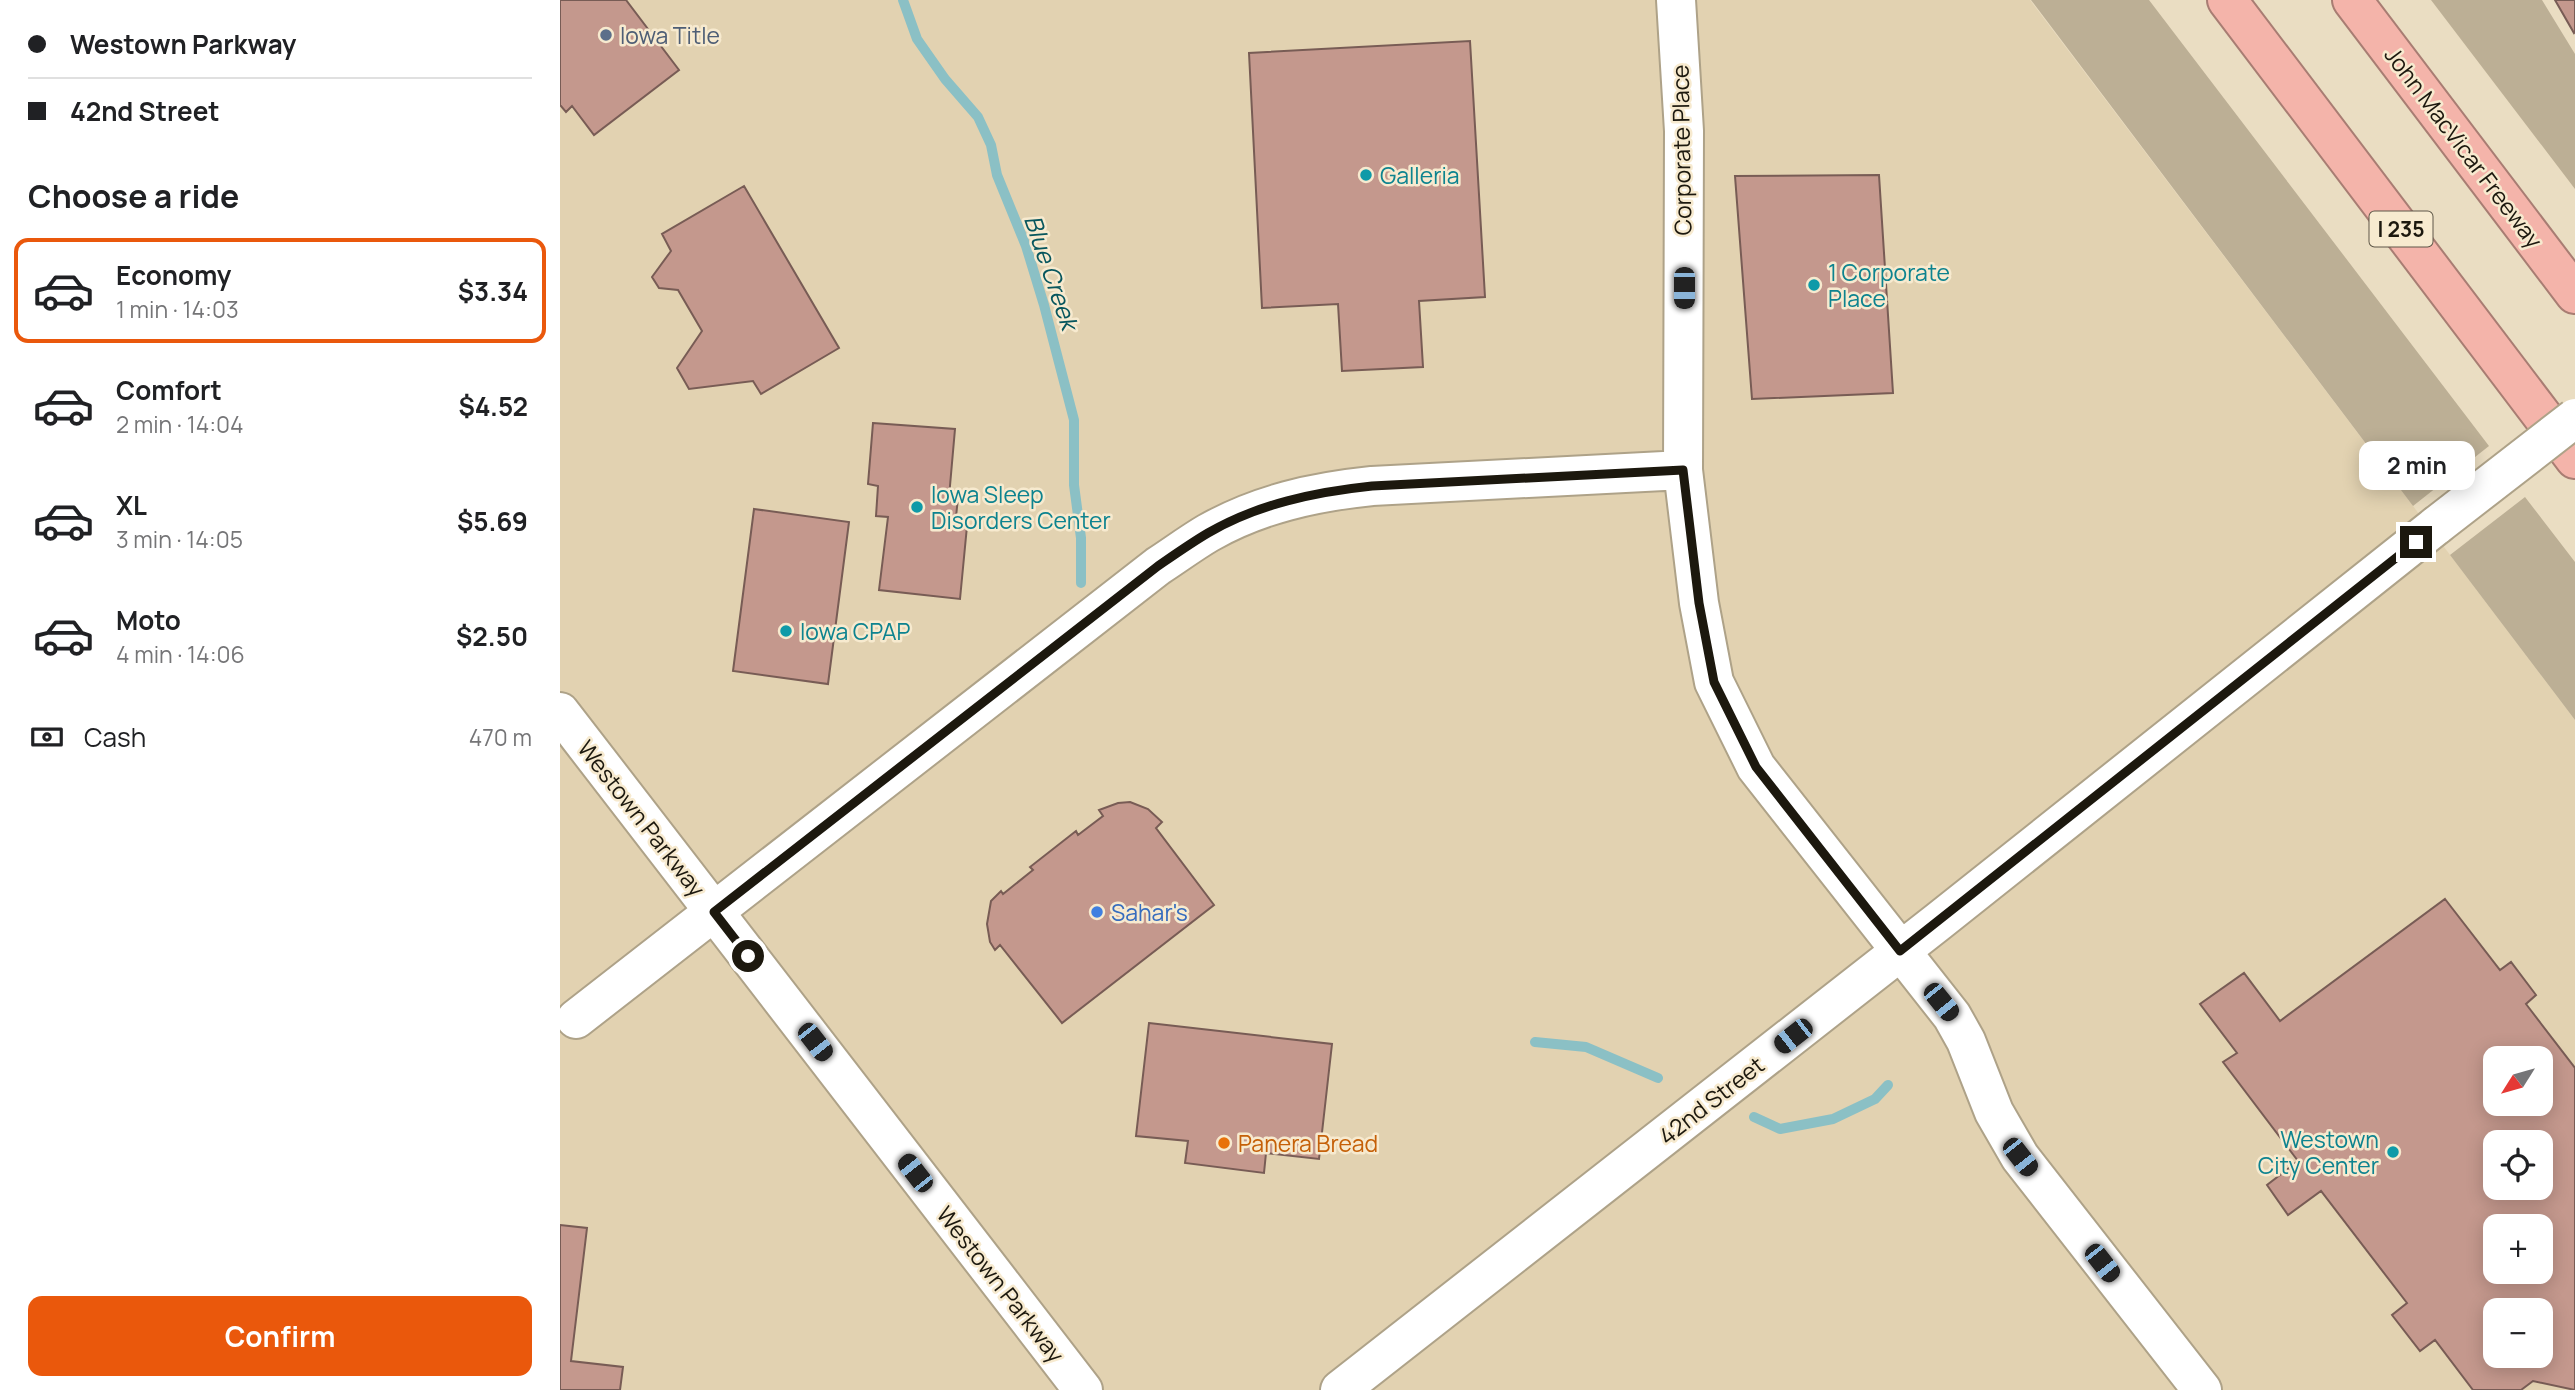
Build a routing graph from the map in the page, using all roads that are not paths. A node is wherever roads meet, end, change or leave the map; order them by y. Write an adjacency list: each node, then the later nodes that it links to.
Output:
1 (1676, 0): 9 (street, Corporate Place)
2 (2227, 0): 8 (highway, I 235)
3 (2352, 0): 4 (highway, John MacVicar Freeway)
4 (2511, 209): 5 (highway); 6 (highway, John MacVicar Freeway)
5 (2575, 275)
6 (2575, 294)
7 (2575, 418): 12 (street, 42nd Street, bridge)
8 (2575, 459)
9 (1683, 470): 11 (street); 12 (street, Corporate Place)
10 (560, 712): 11 (street, Westown Parkway)
11 (714, 912): 13 (street); 14 (street, Westown Parkway)
12 (1900, 951): 15 (street, 42nd Street); 16 (street, Corporate Place)
13 (576, 1019)
14 (1083, 1390)
15 (1340, 1390)
16 (2202, 1390)

